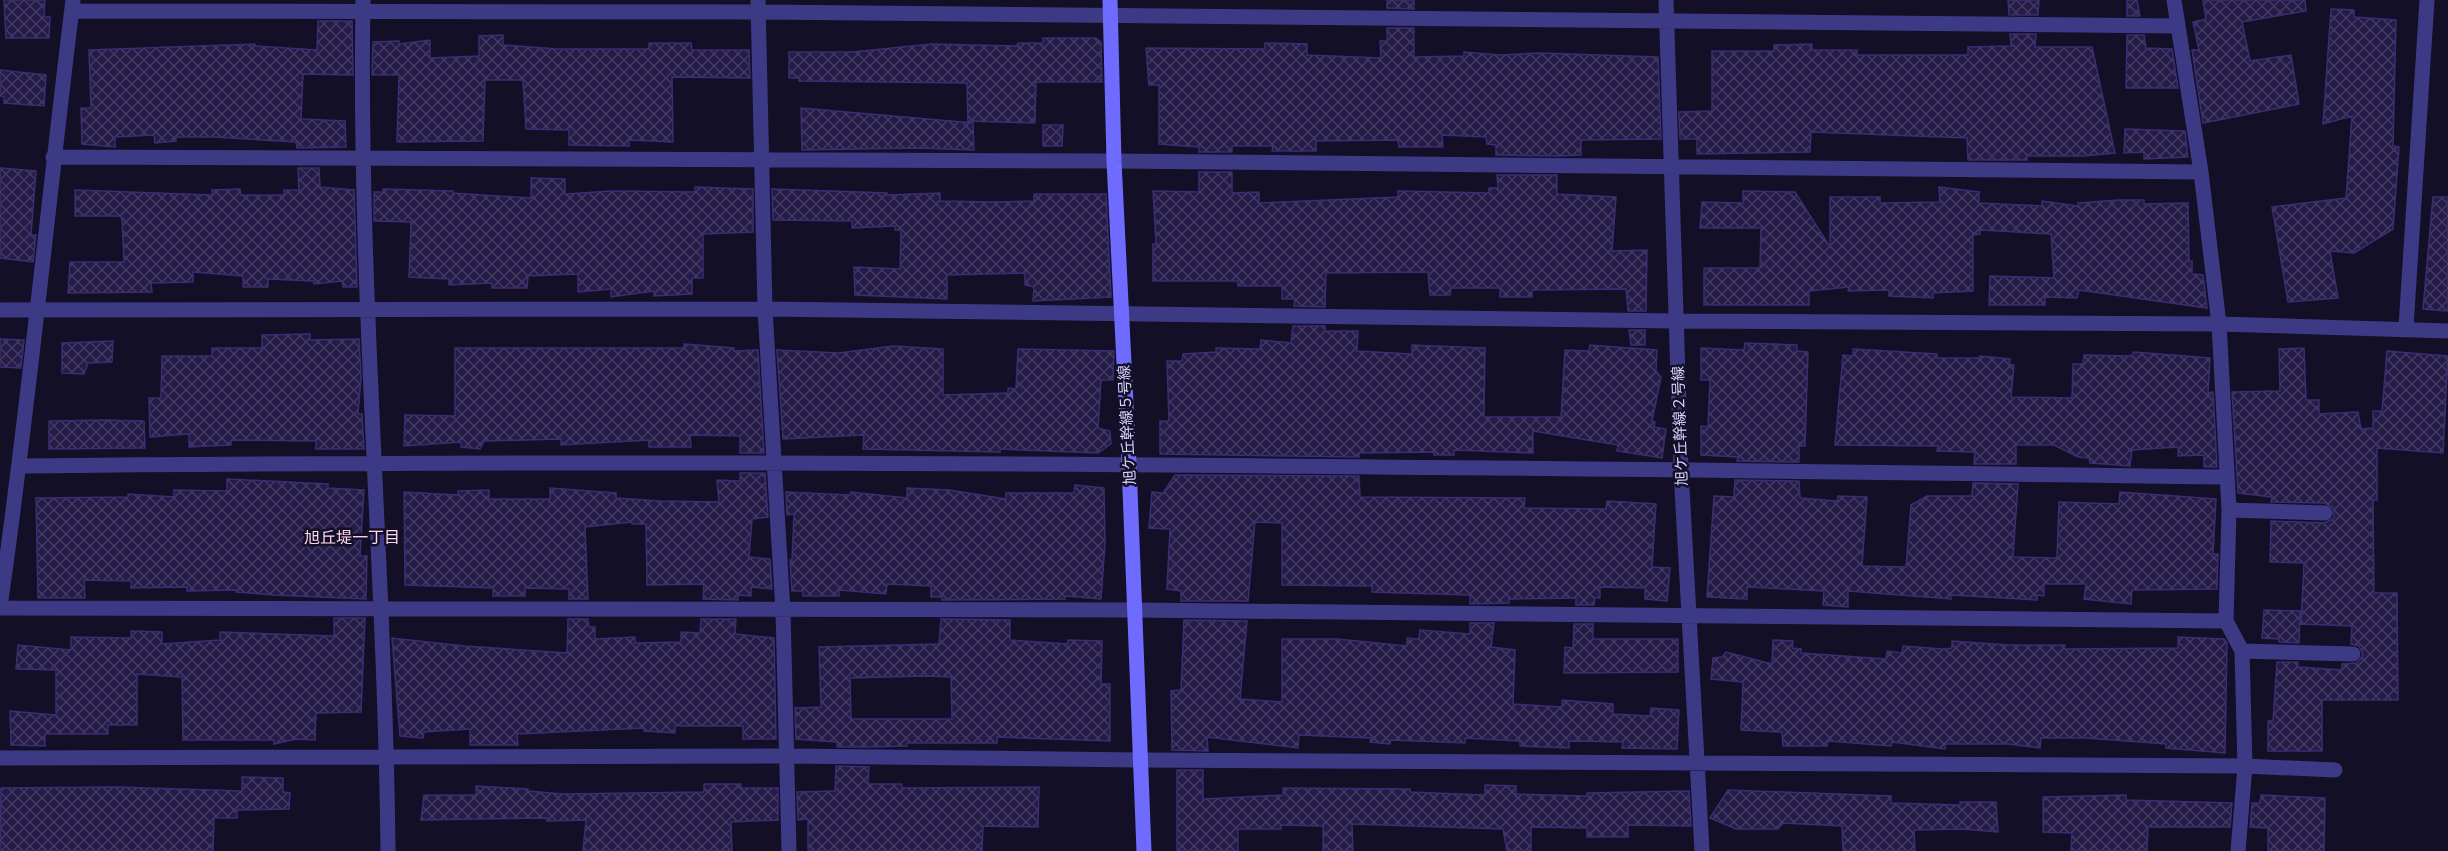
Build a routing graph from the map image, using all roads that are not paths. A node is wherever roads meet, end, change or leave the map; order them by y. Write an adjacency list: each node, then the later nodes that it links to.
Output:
1 (1666, 0): 8 (street, 旭ケ丘幹線２号線)
2 (2174, 0): 9 (street)
3 (2427, 0): 23 (street)
4 (72, 6): 5 (street); 10 (street)
5 (363, 6): 6 (street); 11 (street)
6 (758, 6): 7 (street); 12 (street)
7 (1110, 8): 8 (street); 13 (street, 旭ケ丘幹線５号線)
8 (1666, 22): 9 (street); 14 (street, 旭ケ丘幹線２号線)
9 (2176, 26): 15 (street)
10 (53, 157): 11 (street); 18 (street)
11 (362, 157): 12 (street); 19 (street)
12 (762, 160): 13 (street); 16 (street)
13 (1114, 161): 14 (street); 20 (street, 旭ケ丘幹線５号線)
14 (1671, 165): 15 (street); 21 (street, 旭ケ丘幹線２号線)
15 (2201, 171): 22 (street)
16 (765, 309): 19 (street); 20 (street); 26 (street)
17 (0, 310): 18 (street)
18 (36, 311): 19 (street); 28 (street)
19 (368, 311): 25 (street)
20 (1122, 313): 21 (street); 27 (street, 旭ケ丘幹線５号線)
21 (1676, 321): 22 (street); 29 (street, 旭ケ丘幹線２号線)
22 (2219, 324): 23 (street); 30 (street)
23 (2406, 327): 24 (street)
24 (2448, 331)
25 (373, 462): 26 (street); 28 (street); 34 (street)
26 (773, 463): 27 (street); 36 (street)
27 (1129, 464): 29 (street); 35 (street, 旭ケ丘幹線５号線)
28 (20, 466): 33 (street)
29 (1681, 470): 30 (street); 37 (street, 旭ケ丘幹線２号線)
30 (2227, 477): 31 (street)
31 (2229, 510): 32 (street); 38 (street)
32 (2325, 513)
33 (0, 607): 34 (street)
34 (382, 609): 36 (street); 42 (street)
35 (1135, 610): 36 (street); 37 (street); 44 (street, 旭ケ丘幹線５号線)
36 (783, 611): 41 (street)
37 (1690, 615): 38 (street); 45 (street, 旭ケ丘幹線２号線)
38 (2226, 621): 39 (street)
39 (2242, 651): 40 (street); 46 (street)
40 (2354, 654)
41 (788, 756): 42 (street); 44 (street); 49 (street)
42 (387, 757): 43 (street); 48 (street)
43 (0, 758)
44 (1141, 760): 45 (street); 50 (street, 旭ケ丘幹線５号線)
45 (1699, 762): 46 (street); 51 (street, 旭ケ丘幹線２号線)
46 (2245, 766): 47 (street); 52 (street)
47 (2335, 770)
48 (388, 851)
49 (789, 851)
50 (1144, 851)
51 (1702, 851)
52 (2238, 851)

